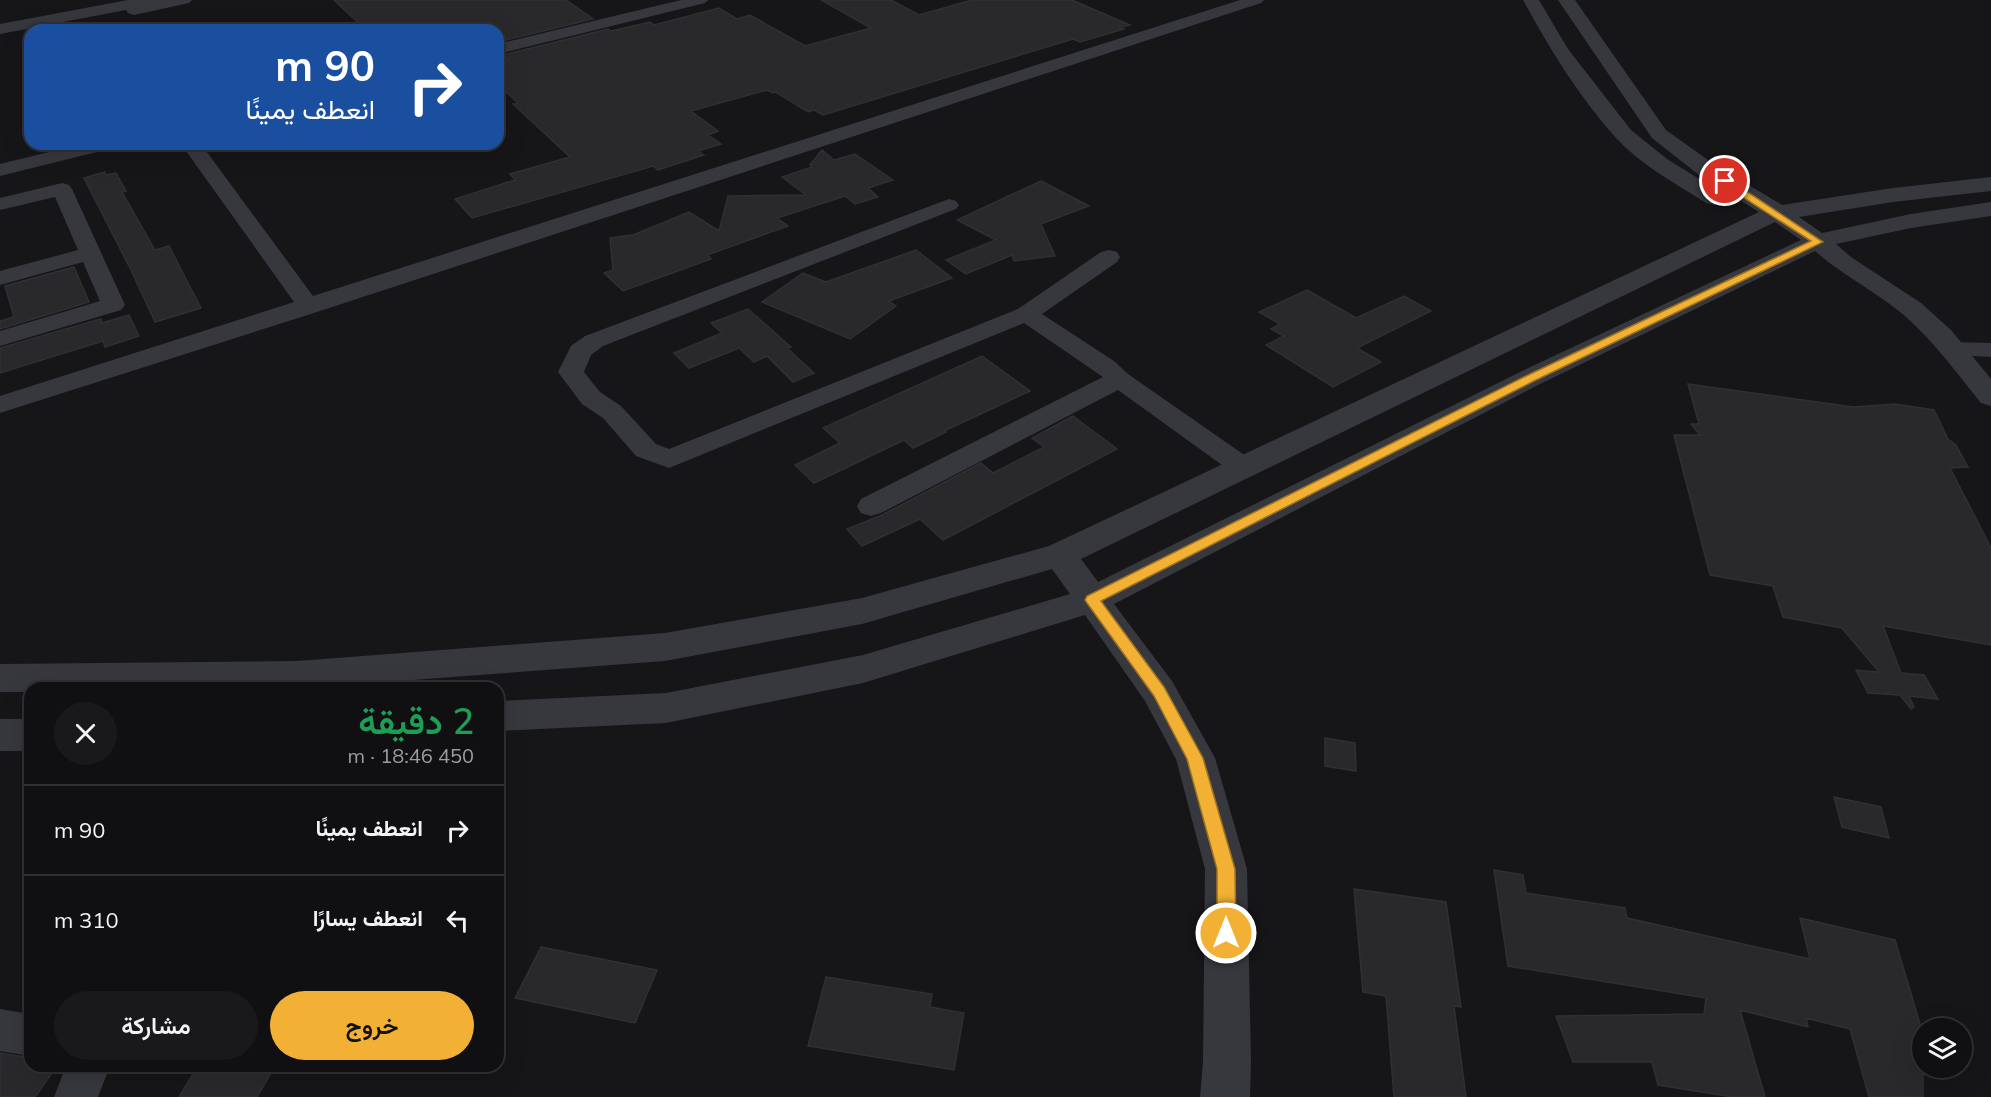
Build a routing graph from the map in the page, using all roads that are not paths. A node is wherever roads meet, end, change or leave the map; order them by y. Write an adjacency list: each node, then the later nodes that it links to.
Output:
1 (63, 0): 10 (street)
2 (153, 0): 9 (street)
3 (184, 0): 9 (street)
4 (700, 0): 18 (street)
5 (1257, 0): 33 (street)
6 (1531, 0): 28 (street)
7 (1566, 0): 28 (street)
8 (650, 1): 17 (street)
9 (105, 8): 10 (street)
10 (74, 19): 11 (street); 12 (street)
11 (37, 24)
12 (55, 24)
13 (24, 26): 14 (street)
14 (0, 29)
15 (24, 32): 16 (street)
16 (0, 37)
17 (504, 37)
18 (504, 49)
19 (38, 150): 22 (street)
20 (82, 150): 23 (street)
21 (195, 150): 33 (street)
22 (0, 159)
23 (0, 170)
24 (1991, 184): 28 (street)
25 (0, 204): 30 (street)
26 (950, 205): 34 (street)
27 (1991, 209): 29 (street)
28 (1767, 217): 29 (street); 41 (street)
29 (1818, 242): 36 (street); 44 (street)
30 (90, 253): 32 (street); 35 (street)
31 (1109, 257): 34 (street)
32 (0, 278)
33 (309, 307): 40 (street)
34 (1026, 314): 38 (street)
35 (0, 339)
36 (1953, 349): 37 (street); 39 (street)
37 (1991, 350)
38 (1119, 379): 41 (street); 42 (street)
39 (1991, 397)
40 (0, 405)
41 (1243, 467): 43 (street)
42 (871, 506)
43 (1060, 555): 44 (street); 45 (street)
44 (1092, 600): 46 (street); 53 (street)
45 (0, 678)
46 (504, 716)
47 (0, 735): 48 (street)
48 (24, 735)
49 (0, 1030): 50 (street)
50 (24, 1034)
51 (86, 1072): 52 (street)
52 (76, 1097)
53 (1225, 1097)

